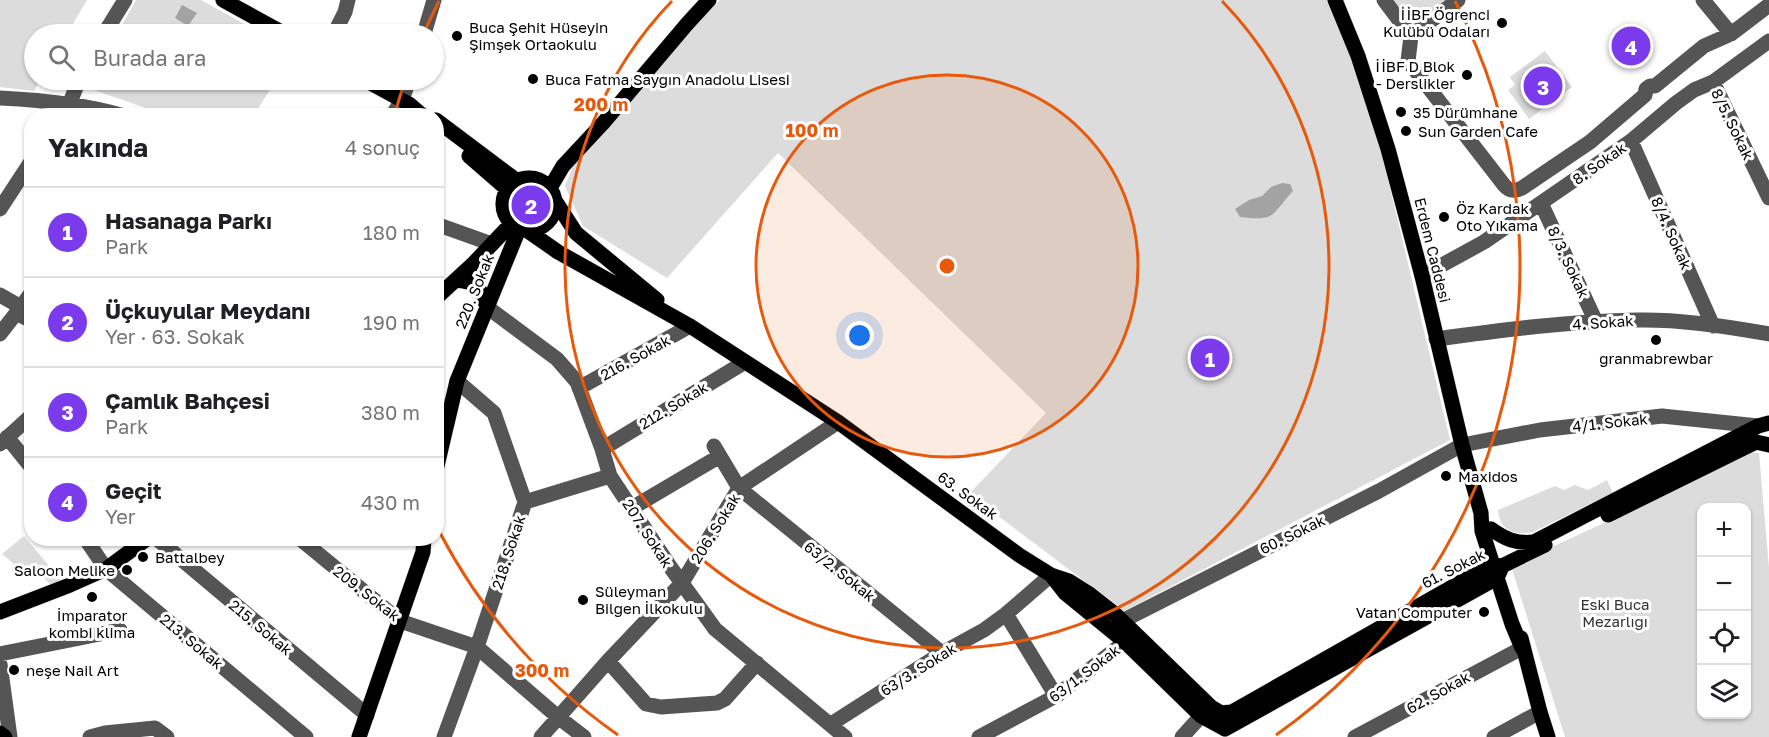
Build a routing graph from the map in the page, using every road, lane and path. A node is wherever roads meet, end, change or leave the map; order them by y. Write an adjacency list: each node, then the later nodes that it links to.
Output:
1 (125, 0): 11 (street)
2 (223, 0): 12 (main road)
3 (348, 0): 13 (street)
4 (434, 0): 14 (street)
5 (709, 0): 37 (main road)
6 (1335, 0): 44 (main road, Erdem Caddesi)
7 (1384, 0): 16 (street)
8 (1458, 0): 16 (street)
9 (1703, 0): 15 (street)
10 (1769, 5): 15 (street)
11 (110, 24)
12 (267, 24)
13 (339, 24)
14 (427, 24)
15 (1731, 34): 18 (street)
16 (1411, 36): 20 (street)
17 (1769, 41): 19 (street, 8. Sokak)
18 (1677, 69): 20 (street); 24 (street)
19 (1713, 82): 24 (street, 8. Sokak); 38 (street, 8/5. Sokak)
20 (1653, 88): 27 (street)
21 (75, 90): 29 (street)
22 (384, 90): 26 (main road)
23 (405, 90): 26 (street)
24 (1694, 90): 27 (street, 8. Sokak)
25 (0, 98): 28 (street)
26 (402, 100): 30 (street); 31 (main road)
27 (1676, 103): 34 (street, 8. Sokak)
28 (60, 108)
29 (67, 108)
30 (397, 108)
31 (414, 108)
32 (444, 127): 36 (main road)
33 (444, 133): 36 (main road)
34 (1631, 141): 39 (street, 8. Sokak); 54 (street, 8/4. Sokak)
35 (24, 172): 40 (street)
36 (512, 185): 37 (main road); 42 (main road)
37 (548, 190): 42 (main road); 53 (main road, 63. Sokak)
38 (1769, 198)
39 (1541, 202): 44 (street, 8. Sokak); 52 (street, 8/3. Sokak)
40 (0, 209)
41 (444, 227): 43 (street)
42 (519, 228): 43 (main road); 49 (main road, 220. Sokak); 53 (main road, 63. Sokak)
43 (492, 244): 45 (main road)
44 (1422, 276): 57 (main road, Erdem Caddesi)
45 (456, 280): 46 (main road); 49 (main road)
46 (444, 291)
47 (0, 295): 50 (street)
48 (24, 302): 50 (street)
49 (487, 307): 59 (main road, 220. Sokak); 60 (street, 207. Sokak)
50 (18, 310): 51 (street); 55 (street)
51 (24, 315)
52 (1596, 322): 54 (street, 4. Sokak); 57 (street, 4. Sokak)
53 (690, 326): 58 (main road, 63. Sokak); 60 (street, 216. Sokak)
54 (1713, 326): 56 (street, 4. Sokak)
55 (0, 334)
56 (1769, 334)
57 (1436, 339): 66 (main road, Erdem Caddesi)
58 (745, 362): 62 (main road, 63. Sokak); 68 (street, 212. Sokak)
59 (457, 381): 64 (main road, 220. Sokak); 72 (street, 218. Sokak)
60 (579, 388): 68 (street, 207. Sokak)
61 (24, 421): 65 (street)
62 (838, 422): 71 (street, 206. Sokak); 83 (main road, 63. Sokak)
63 (1764, 424): 66 (street, 4/1. Sokak); 75 (main road)
64 (444, 436)
65 (4, 440): 69 (street)
66 (1462, 445): 74 (main road, Erdem Caddesi); 88 (street, 60. Sokak)
67 (1769, 445): 82 (main road)
68 (602, 448): 70 (street, 207. Sokak)
69 (24, 460)
70 (610, 476): 72 (street); 73 (street, 207. Sokak)
71 (739, 488): 73 (street); 84 (street, 206. Sokak); 93 (street, 63/2. Sokak)
72 (525, 502): 91 (street, 218. Sokak)
73 (632, 508): 84 (street, 207. Sokak)
74 (1481, 513): 75 (main road, Erdem Caddesi); 82 (main road, Erdem Caddesi)
75 (1491, 529): 82 (main road, Erdem Caddesi)
76 (90, 546): 81 (street, 213. Sokak)
77 (137, 546): 81 (main road)
78 (166, 546): 102 (street, 215. Sokak)
79 (309, 546): 87 (street, 209. Sokak)
80 (423, 546): 87 (main road)
81 (106, 569): 85 (main road); 112 (street, 213. Sokak)
82 (1497, 570): 92 (main road, Erdem Caddesi); 100 (main road, 61. Sokak); 105 (main road, 61. Sokak)
83 (1051, 575): 86 (street, 63/3. Sokak); 88 (main road, 63. Sokak)
84 (682, 583): 95 (street, 206. Sokak); 96 (street, 207. Sokak)
85 (0, 612)
86 (1006, 614): 93 (street, 63/3. Sokak); 98 (street)
87 (400, 621): 91 (street, 209. Sokak); 102 (main road)
88 (1116, 625): 90 (main road); 99 (main road)
89 (120, 630): 94 (street)
90 (1125, 642): 98 (street, 63/1. Sokak); 99 (main road)
91 (477, 647): 103 (street, 209. Sokak); 114 (street, 218. Sokak)
92 (1522, 648): 101 (main road, Erdem Caddesi); 119 (street, 62. Sokak)
93 (942, 653): 104 (street, 63/3. Sokak)
94 (0, 654)
95 (608, 661): 96 (street); 103 (street, 206. Sokak)
96 (757, 663): 104 (street, 207. Sokak)
97 (0, 664): 109 (street)
98 (1056, 696): 107 (street, 63/1. Sokak)
99 (1206, 712): 100 (main road); 105 (main road); 118 (street)
100 (1232, 712): 105 (main road)
101 (1540, 712): 120 (street); 121 (main road, Erdem Caddesi)
102 (367, 715): 113 (main road)
103 (558, 717): 115 (street, 206. Sokak); 116 (street, 209. Sokak)
104 (831, 724): 117 (street, 207. Sokak)
105 (1229, 733)
106 (0, 734): 108 (main road)
107 (985, 736)
108 (5, 737)
109 (10, 737)
110 (90, 737): 111 (street)
111 (167, 737)
112 (306, 737)
113 (359, 737)
114 (444, 737)
115 (540, 737)
116 (584, 737)
117 (845, 737)
118 (1182, 737)
119 (1355, 737)
120 (1494, 737)
121 (1548, 737)

